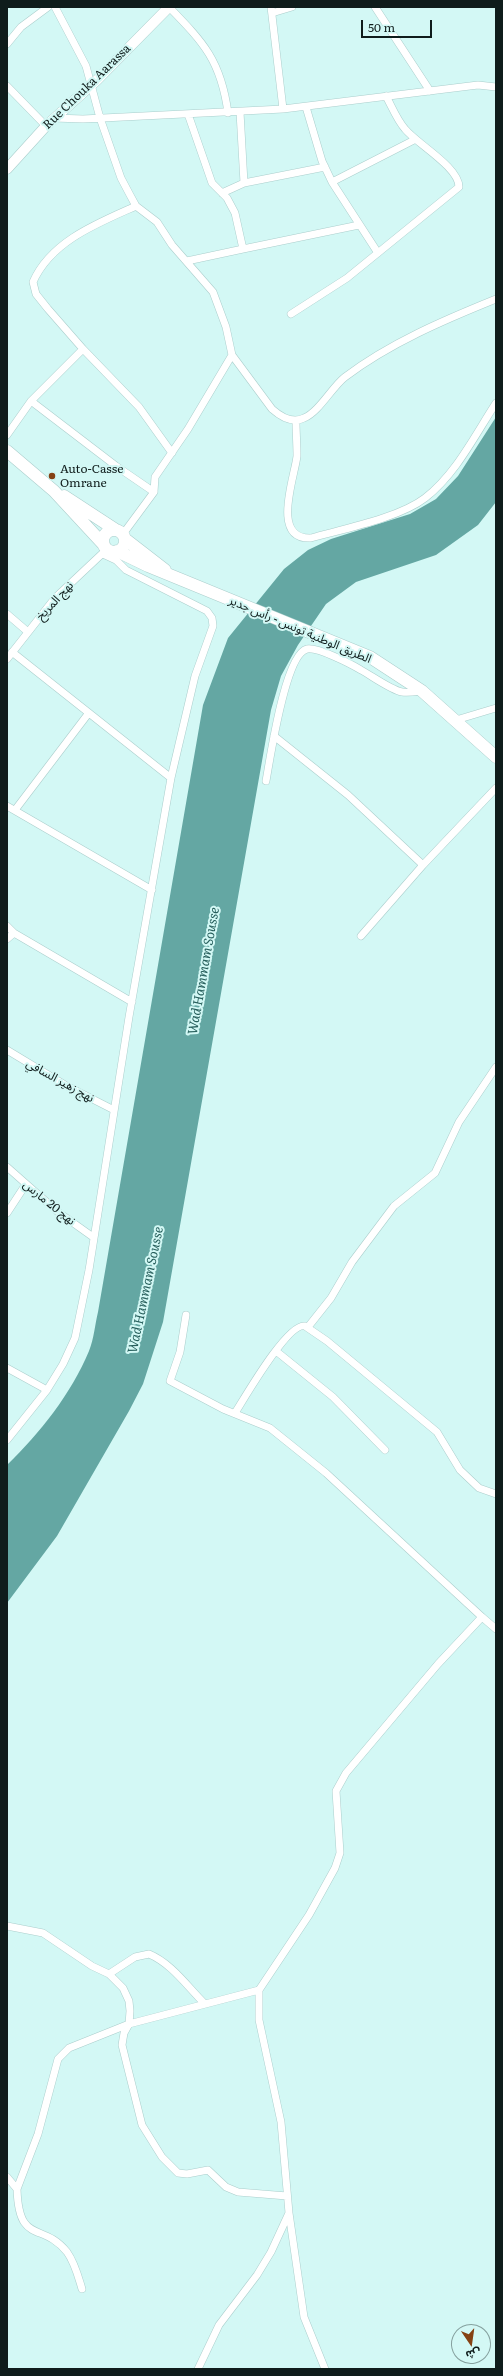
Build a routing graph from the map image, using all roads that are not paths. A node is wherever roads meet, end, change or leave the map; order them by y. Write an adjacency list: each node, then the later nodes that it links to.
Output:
1 (48, 7): 7 (street)
2 (55, 7): 9 (street)
3 (292, 7): 6 (street)
4 (375, 7): 11 (street)
5 (165, 8): 9 (main road, Rue Chouka Aarassa); 16 (street)
6 (272, 10): 14 (street)
7 (7, 44)
8 (7, 86): 20 (street)
9 (90, 86): 18 (main road, Rue Chouka Aarassa); 19 (street)
10 (496, 87): 11 (street)
11 (430, 91): 12 (street)
12 (386, 96): 13 (street); 21 (street)
13 (306, 107): 14 (street); 22 (street)
14 (283, 109): 15 (street)
15 (240, 112): 16 (street); 25 (street)
16 (228, 113): 17 (street)
17 (188, 114): 19 (street); 26 (street)
18 (54, 118): 19 (street); 20 (main road, Rue Chouka Aarassa)
19 (100, 118): 27 (street)
20 (46, 126): 23 (main road, Rue Chouka Aarassa)
21 (414, 140): 24 (street); 30 (street)
22 (325, 167): 24 (street); 25 (street)
23 (7, 169)
24 (332, 182): 28 (street)
25 (244, 183): 26 (street)
26 (222, 193): 29 (street)
27 (136, 206): 31 (street); 34 (street)
28 (359, 225): 29 (street); 30 (street)
29 (243, 248): 31 (street)
30 (378, 253): 33 (street)
31 (187, 261): 35 (street)
32 (496, 299): 38 (street)
33 (291, 314)
34 (83, 349): 36 (street); 41 (street)
35 (232, 355): 38 (street); 41 (street)
36 (31, 401): 39 (street); 43 (street)
37 (496, 403): 38 (street)
38 (296, 421)
39 (7, 435)
40 (7, 451): 42 (main road, الطريق الوطنية تونس - رأس جدير)
41 (172, 453): 43 (street)
42 (54, 491): 44 (main road, الطريق الوطنية تونس - رأس جدير); 45 (main road, الطريق الوطنية تونس - رأس جدير)
43 (154, 492): 44 (street)
44 (121, 534): 45 (main road); 45 (main road); 46 (main road, الطريق الوطنية تونس - رأس جدير)
45 (108, 550): 46 (main road, الطريق الوطنية تونس - رأس جدير); 48 (street, نهج المريخ); 57 (street)
46 (171, 576): 51 (main road, الطريق الوطنية تونس - رأس جدير)
47 (7, 614): 48 (street)
48 (28, 632): 49 (street, نهج المريخ)
49 (12, 652): 50 (street, نهج المريخ); 53 (street)
50 (7, 658)
51 (422, 691): 54 (main road, الطريق الوطنية تونس - رأس جدير); 55 (street)
52 (496, 708): 54 (street)
53 (88, 714): 57 (street); 61 (street)
54 (456, 720): 56 (main road, الطريق الوطنية تونس - رأس جدير)
55 (274, 736): 58 (street); 62 (street)
56 (496, 757)
57 (171, 778): 63 (street)
58 (266, 781)
59 (496, 788): 62 (street)
60 (7, 806): 61 (street)
61 (15, 810): 63 (street)
62 (423, 865): 66 (street)
63 (152, 890): 68 (street)
64 (7, 926): 65 (street)
65 (14, 933): 67 (street); 68 (street)
66 (361, 936)
67 (7, 939)
68 (132, 1002): 71 (street)
69 (7, 1050): 71 (street, نهج زهير السافي)
70 (496, 1068): 77 (street)
71 (114, 1110): 75 (street)
72 (7, 1167): 73 (street, نهج 20 مارس)
73 (26, 1184): 74 (street); 75 (street, نهج 20 مارس)
74 (7, 1212)
75 (93, 1237): 80 (street)
76 (186, 1315): 81 (street)
77 (308, 1327): 78 (street); 84 (street)
78 (276, 1351): 81 (street); 83 (street)
79 (7, 1368): 80 (street)
80 (47, 1390): 82 (street)
81 (235, 1413): 85 (street)
82 (7, 1440)
83 (385, 1450)
84 (496, 1494)
85 (482, 1617): 86 (street); 89 (street)
86 (496, 1629)
87 (7, 1926): 88 (street)
88 (109, 1974): 90 (street); 91 (street)
89 (259, 1990): 90 (street); 94 (street)
90 (204, 2003): 91 (street)
91 (129, 2024): 93 (street); 94 (street)
92 (7, 2177): 93 (street)
93 (17, 2189): 96 (street)
94 (287, 2196): 95 (street)
95 (289, 2213): 97 (street); 98 (street)
96 (82, 2289)
97 (198, 2369)
98 (325, 2369)

